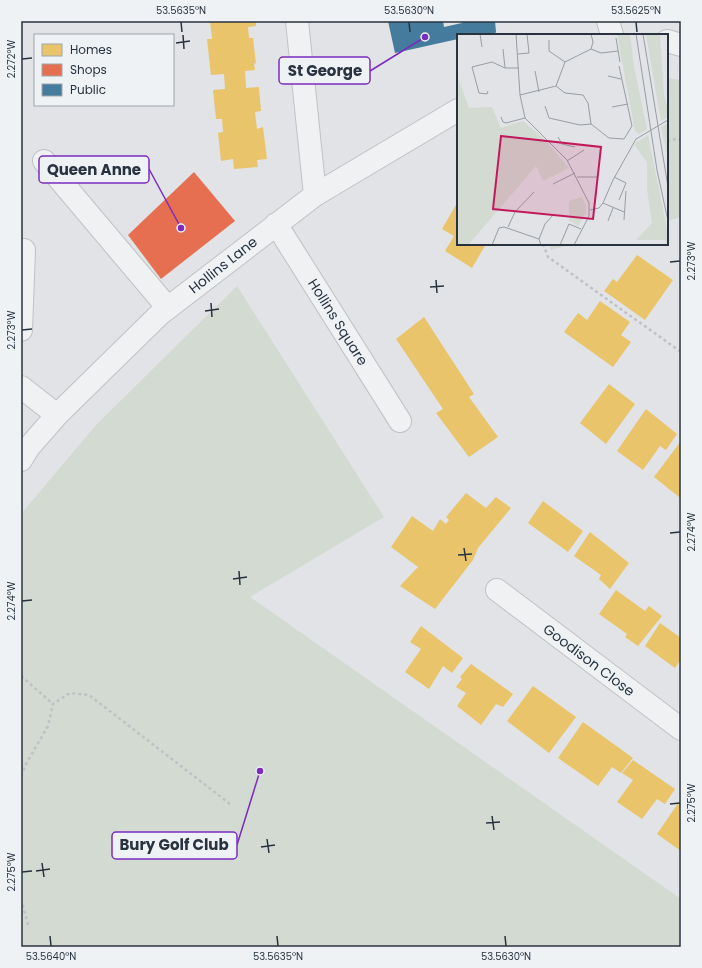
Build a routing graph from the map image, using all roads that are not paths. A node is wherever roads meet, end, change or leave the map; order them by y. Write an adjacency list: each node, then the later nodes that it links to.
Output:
1 (297, 21): 8 (street)
2 (608, 21): 3 (street)
3 (612, 34)
4 (668, 41): 5 (street)
5 (681, 45)
6 (457, 111): 8 (street, Hollins Lane)
7 (44, 161): 11 (street)
8 (315, 195): 9 (street, Hollins Lane)
9 (276, 224): 11 (street, Hollins Lane); 15 (street, Hollins Square)
10 (24, 250): 12 (street)
11 (168, 308): 14 (street, Hollins Lane)
12 (21, 330)
13 (21, 387): 14 (street)
14 (57, 415): 16 (street, Hollins Lane)
15 (400, 421)
16 (21, 460)
17 (497, 590): 18 (street, Goodison Close)
18 (681, 729)

